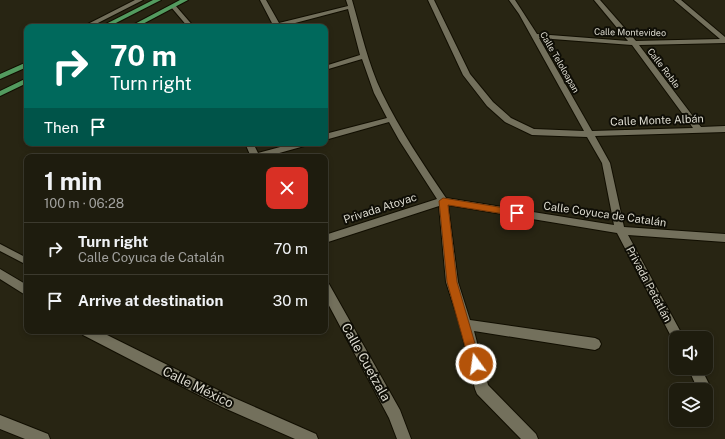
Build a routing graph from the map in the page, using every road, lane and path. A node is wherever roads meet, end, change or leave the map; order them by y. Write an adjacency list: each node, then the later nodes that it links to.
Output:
1 (140, 0): 11 (street)
2 (158, 0): 12 (main road)
3 (185, 0): 10 (main road)
4 (263, 0): 17 (street)
5 (431, 0): 31 (street)
6 (512, 0): 19 (street, Calle Teloloapan)
7 (597, 0): 21 (street, Calle Roble)
8 (677, 0): 20 (street)
9 (350, 3): 18 (street); 22 (street)
10 (173, 6): 15 (main road); 16 (street)
11 (122, 9): 12 (street); 13 (street)
12 (133, 12): 14 (main road)
13 (91, 24)
14 (109, 24)
15 (138, 24)
16 (188, 24)
17 (274, 24)
18 (282, 24)
19 (534, 36): 21 (street, Calle Montevideo); 31 (street, Calle Teloloapan)
20 (725, 41): 21 (street, Calle Montevideo)
21 (634, 43): 30 (street, Calle Roble)
22 (364, 56): 24 (street); 28 (street)
23 (24, 65): 25 (main road)
24 (328, 67)
25 (0, 77)
26 (24, 82): 27 (main road)
27 (0, 94)
28 (391, 119): 32 (street); 35 (street)
29 (725, 129): 30 (street, Calle Monte Albán)
30 (699, 130): 31 (street, Calle Monte Albán)
31 (590, 134): 36 (street, Calle Teloloapan)
32 (328, 136)
33 (294, 146): 34 (street)
34 (266, 154)
35 (443, 201): 36 (street, Calle Coyuca de Catalán); 37 (street, Privada Atoyac); 44 (street)
36 (620, 230): 38 (street, Calle Coyuca de Catalán); 45 (street, Privada Petatlán)
37 (328, 238)
38 (725, 238)
39 (0, 247): 40 (lane)
40 (24, 260)
41 (0, 273): 42 (street)
42 (24, 289)
43 (328, 292): 51 (street, Calle Cuetzala)
44 (466, 325): 47 (street); 52 (street)
45 (674, 331)
46 (93, 334): 50 (street, Calle México)
47 (595, 344)
48 (0, 422): 49 (street)
49 (43, 439)
50 (311, 439)
51 (404, 439)
52 (531, 439)

